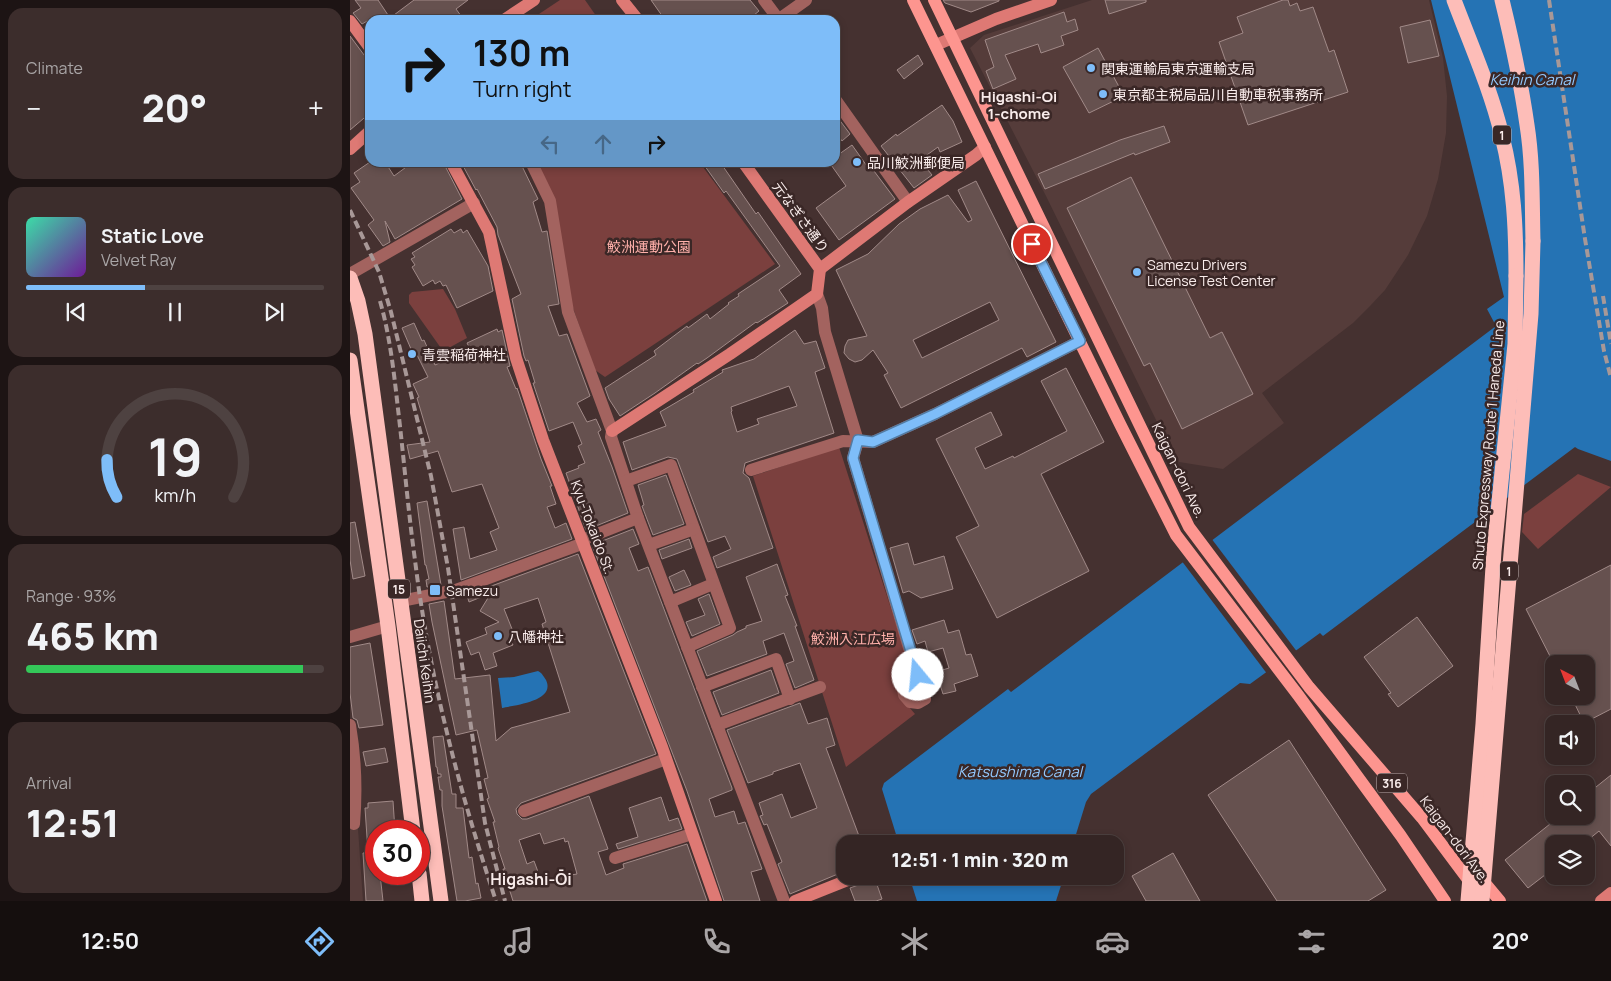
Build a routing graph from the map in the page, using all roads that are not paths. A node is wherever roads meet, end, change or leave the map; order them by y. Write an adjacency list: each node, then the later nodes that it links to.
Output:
1 (534, 0): 10 (street)
2 (622, 0): 11 (street)
3 (764, 0): 12 (street)
4 (806, 0): 13 (street)
5 (913, 0): 17 (main road, 316)
6 (934, 0): 15 (main road, Kaigan-dori Ave. / 316)
7 (1050, 0): 15 (street)
8 (1454, 0): 69 (highway, Shuto Expressway Route 1 Haneda Line / 1, bridge)
9 (1502, 0): 70 (highway, 1, bridge)
10 (512, 15)
11 (634, 15)
12 (774, 15)
13 (785, 15)
14 (350, 21): 16 (street)
15 (952, 37): 17 (street); 55 (main road, Kaigan-dori Ave. / 316)
16 (365, 41)
17 (936, 45): 20 (main road, 316)
18 (840, 106): 25 (street)
19 (365, 136): 21 (street)
20 (985, 147): 25 (street); 31 (main road, 316)
21 (350, 149)
22 (454, 167): 26 (street, Kyu-Tokaido St.)
23 (533, 167): 33 (street)
24 (747, 167): 27 (street, 元なぎさ通り)
25 (908, 202): 27 (street)
26 (474, 203): 28 (street); 39 (street, Kyu-Tokaido St.)
27 (820, 269): 30 (street, 元なぎさ通り)
28 (350, 274)
29 (350, 278): 42 (highway, Daiichi Keihin / 15)
30 (817, 294): 33 (street); 34 (street)
31 (1080, 341): 34 (street); 68 (main road, 316)
32 (350, 360): 44 (highway, 15)
33 (612, 431): 36 (street)
34 (858, 440): 35 (street); 47 (street)
35 (751, 470)
36 (626, 481): 37 (street); 38 (street)
37 (638, 518): 39 (street); 40 (street)
38 (694, 529): 40 (street); 41 (street)
39 (583, 542): 42 (street); 53 (street, Kyu-Tokaido St.)
40 (649, 545): 43 (street)
41 (714, 584): 43 (street); 46 (street)
42 (401, 601): 64 (highway, Daiichi Keihin / 15)
43 (670, 602): 46 (street)
44 (388, 626): 45 (street); 56 (highway, 15)
45 (350, 637)
46 (687, 647): 48 (street)
47 (918, 675)
48 (702, 687): 50 (street); 52 (street)
49 (820, 687): 50 (street)
50 (790, 699): 52 (street)
51 (350, 725): 57 (street)
52 (717, 725): 66 (street)
53 (666, 759): 54 (street); 58 (street, Kyu-Tokaido St.)
54 (524, 811)
55 (1422, 818): 70 (main road, Kaigan-dori Ave. / 316); 71 (main road)
56 (413, 820)
57 (354, 824)
58 (692, 834): 59 (street); 65 (street, Kyu-Tokaido St.)
59 (615, 858)
60 (420, 885): 63 (highway)
61 (836, 885): 67 (street)
62 (1611, 893): 72 (street)
63 (422, 901)
64 (441, 901)
65 (716, 901)
66 (784, 901)
67 (794, 901)
68 (1445, 901)
69 (1468, 901)
70 (1482, 901)
71 (1500, 901)
72 (1601, 901)

